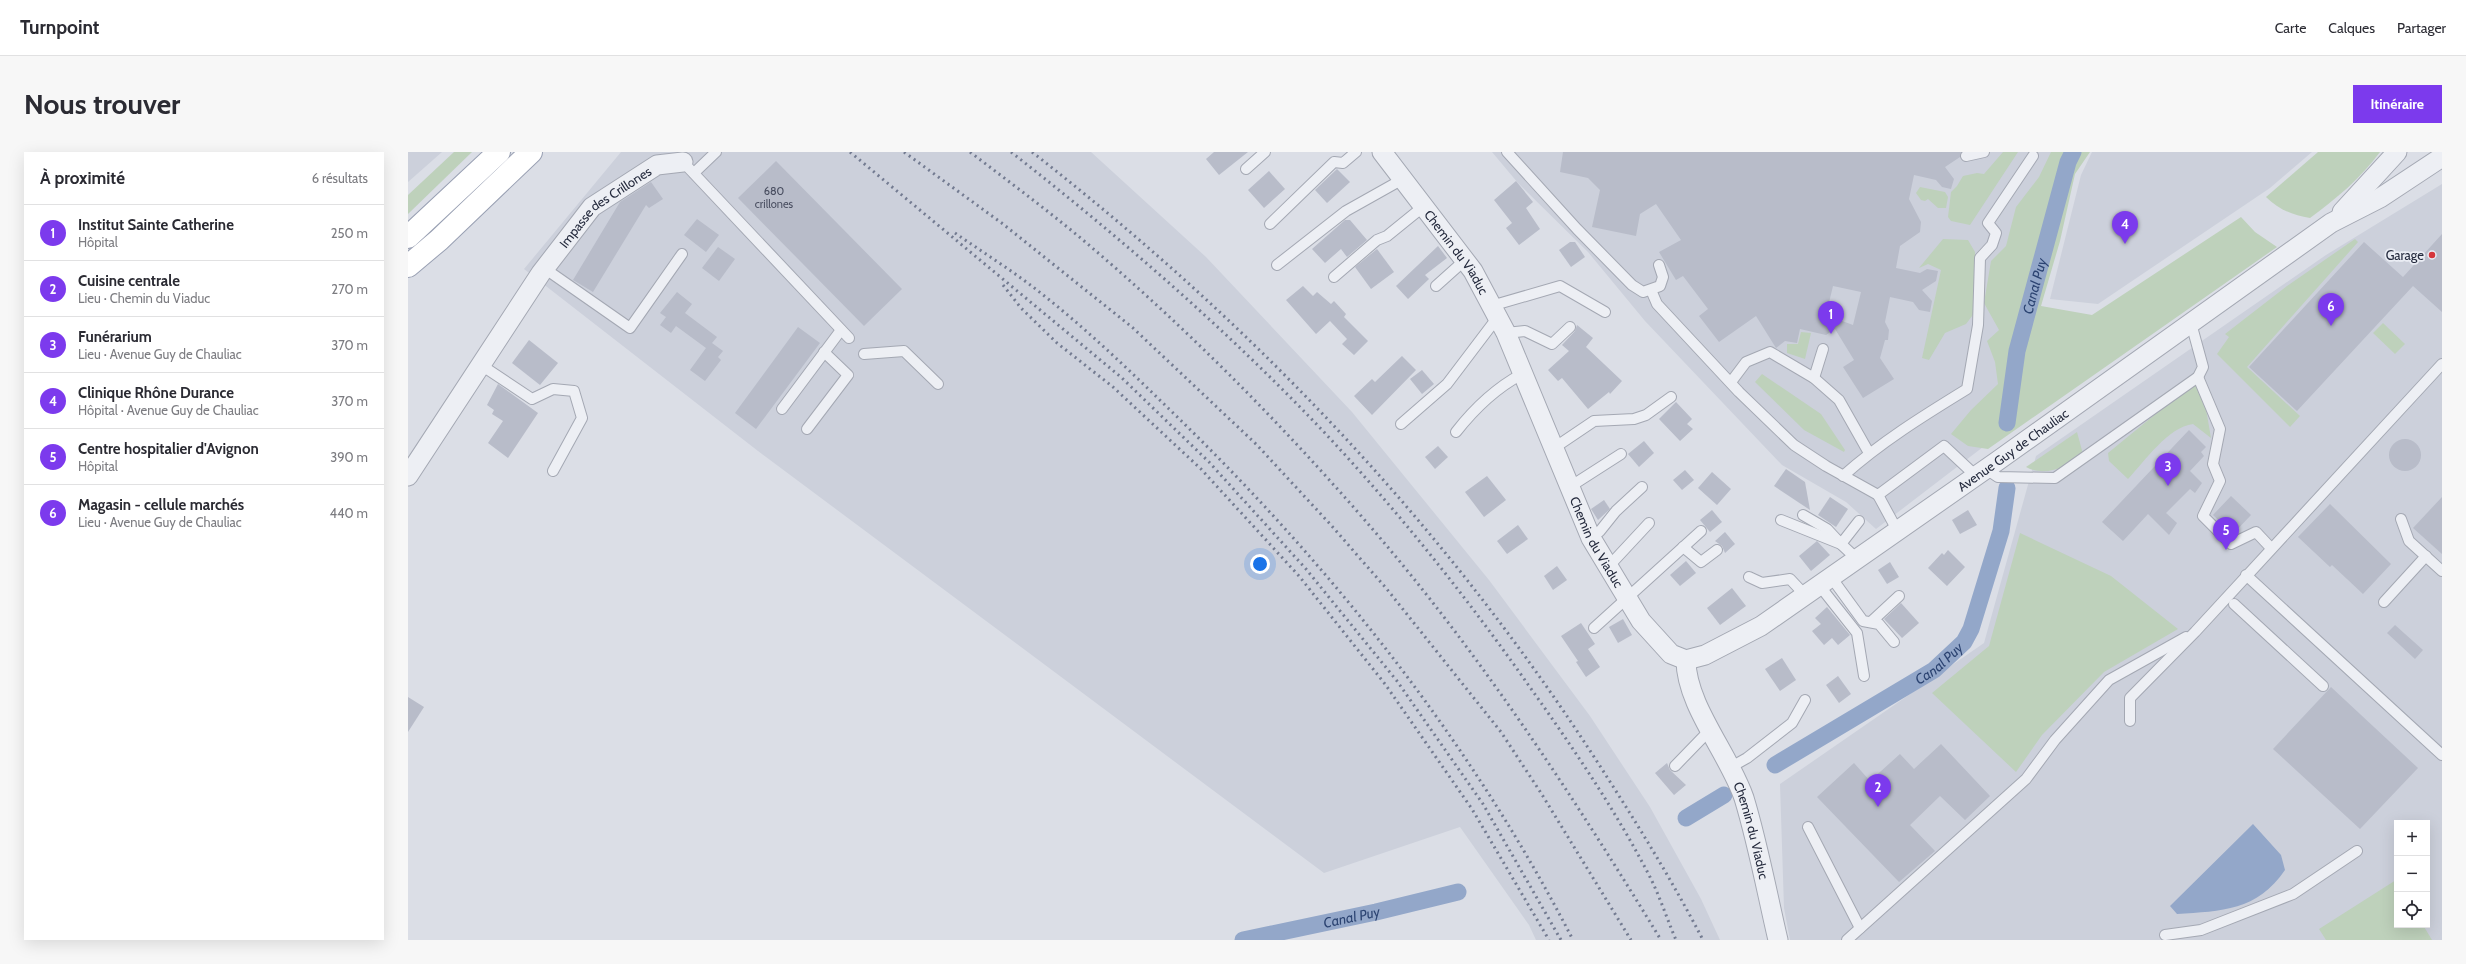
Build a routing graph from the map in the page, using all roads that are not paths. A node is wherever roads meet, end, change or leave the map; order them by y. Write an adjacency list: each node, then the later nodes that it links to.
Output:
1 (499, 152): 19 (main road)
2 (531, 152): 24 (main road)
3 (716, 152): 13 (lane)
4 (1265, 152): 14 (lane)
5 (1356, 152): 18 (lane)
6 (1382, 152): 15 (street, Chemin du Viaduc)
7 (1507, 152): 28 (lane)
8 (1984, 152): 10 (lane)
9 (2397, 152): 17 (street, Avenue Guy de Chauliac)
10 (1966, 156)
11 (2033, 156): 51 (lane)
12 (2442, 157): 17 (street, Avenue Guy de Chauliac)
13 (688, 168): 25 (street, Impasse des Crillones); 33 (lane)
14 (1246, 169)
15 (1403, 180): 16 (street, Chemin du Viaduc); 22 (lane)
16 (1424, 206): 21 (street, Chemin du Viaduc); 26 (lane)
17 (2331, 223): 31 (street, Avenue Guy de Chauliac)
18 (1270, 224)
19 (408, 237)
20 (682, 254): 25 (lane)
21 (1465, 260): 27 (lane); 30 (street, Chemin du Viaduc)
22 (1277, 265)
23 (1659, 265): 28 (lane)
24 (408, 266)
25 (544, 268): 39 (street, Impasse des Crillones)
26 (1334, 277)
27 (1436, 286)
28 (1651, 290): 43 (lane)
29 (1605, 312): 30 (lane)
30 (1498, 319): 32 (lane); 40 (street, Chemin du Viaduc); 47 (lane)
31 (2191, 323): 41 (lane); 53 (street, Avenue Guy de Chauliac)
32 (1570, 327)
33 (841, 330): 34 (lane); 36 (lane)
34 (849, 338)
35 (1823, 349): 42 (lane)
36 (824, 352): 46 (lane); 48 (lane)
37 (864, 354): 44 (lane)
38 (2442, 364): 70 (lane)
39 (481, 365): 54 (lane); 55 (street, Impasse des Crillones)
40 (1522, 374): 49 (lane); 50 (street, Chemin du Viaduc)
41 (2198, 377): 53 (lane); 70 (lane)
42 (1814, 378): 43 (lane); 51 (lane)
43 (1731, 382): 56 (lane)
44 (938, 384)
45 (1671, 397): 50 (lane)
46 (782, 409)
47 (1402, 424)
48 (807, 429)
49 (1456, 432)
50 (1554, 448): 58 (street, Chemin du Viaduc)
51 (1869, 453): 56 (lane)
52 (1621, 454): 58 (lane)
53 (1986, 469): 59 (lane); 65 (street, Avenue Guy de Chauliac)
54 (553, 471)
55 (408, 476)
56 (1843, 476): 59 (lane)
57 (1642, 487): 67 (lane)
58 (1568, 488): 67 (street, Chemin du Viaduc)
59 (1878, 495): 65 (lane)
60 (1803, 515): 68 (lane)
61 (2401, 519): 72 (lane)
62 (1781, 520): 68 (lane)
63 (1859, 521): 68 (lane)
64 (1649, 523): 74 (lane)
65 (1897, 530): 73 (street, Avenue Guy de Chauliac)
66 (1701, 531): 69 (lane)
67 (1590, 538): 74 (street, Chemin du Viaduc)
68 (1841, 544): 73 (lane)
69 (1683, 547): 71 (lane); 80 (lane)
70 (2271, 548): 76 (lane)
71 (1718, 550)
72 (2426, 556): 75 (lane); 81 (lane)
73 (1856, 559): 78 (street, Avenue Guy de Chauliac)
74 (1609, 566): 80 (street, Chemin du Viaduc)
75 (2442, 571)
76 (2246, 575): 85 (lane); 93 (lane)
77 (1749, 577): 78 (lane)
78 (1818, 586): 83 (lane); 87 (street, Avenue Guy de Chauliac); 88 (lane)
79 (1899, 596): 83 (lane)
80 (1628, 598): 84 (lane); 87 (street, Chemin du Viaduc)
81 (2384, 602)
82 (2234, 604): 89 (lane)
83 (1872, 621): 86 (lane)
84 (1594, 628)
85 (2195, 632): 91 (lane); 98 (lane)
86 (1894, 642)
87 (1686, 660): 92 (street, Chemin du Viaduc)
88 (1864, 676)
89 (2323, 686)
90 (1805, 700): 95 (lane)
91 (2130, 721)
92 (1712, 732): 94 (lane); 95 (street, Chemin du Viaduc)
93 (2442, 755)
94 (1675, 766)
95 (1732, 772): 100 (street, Chemin du Viaduc)
96 (1808, 827): 98 (lane)
97 (2357, 851): 99 (lane)
98 (1860, 928): 101 (lane)
99 (2165, 935)
100 (1778, 940)
101 (1847, 940)

